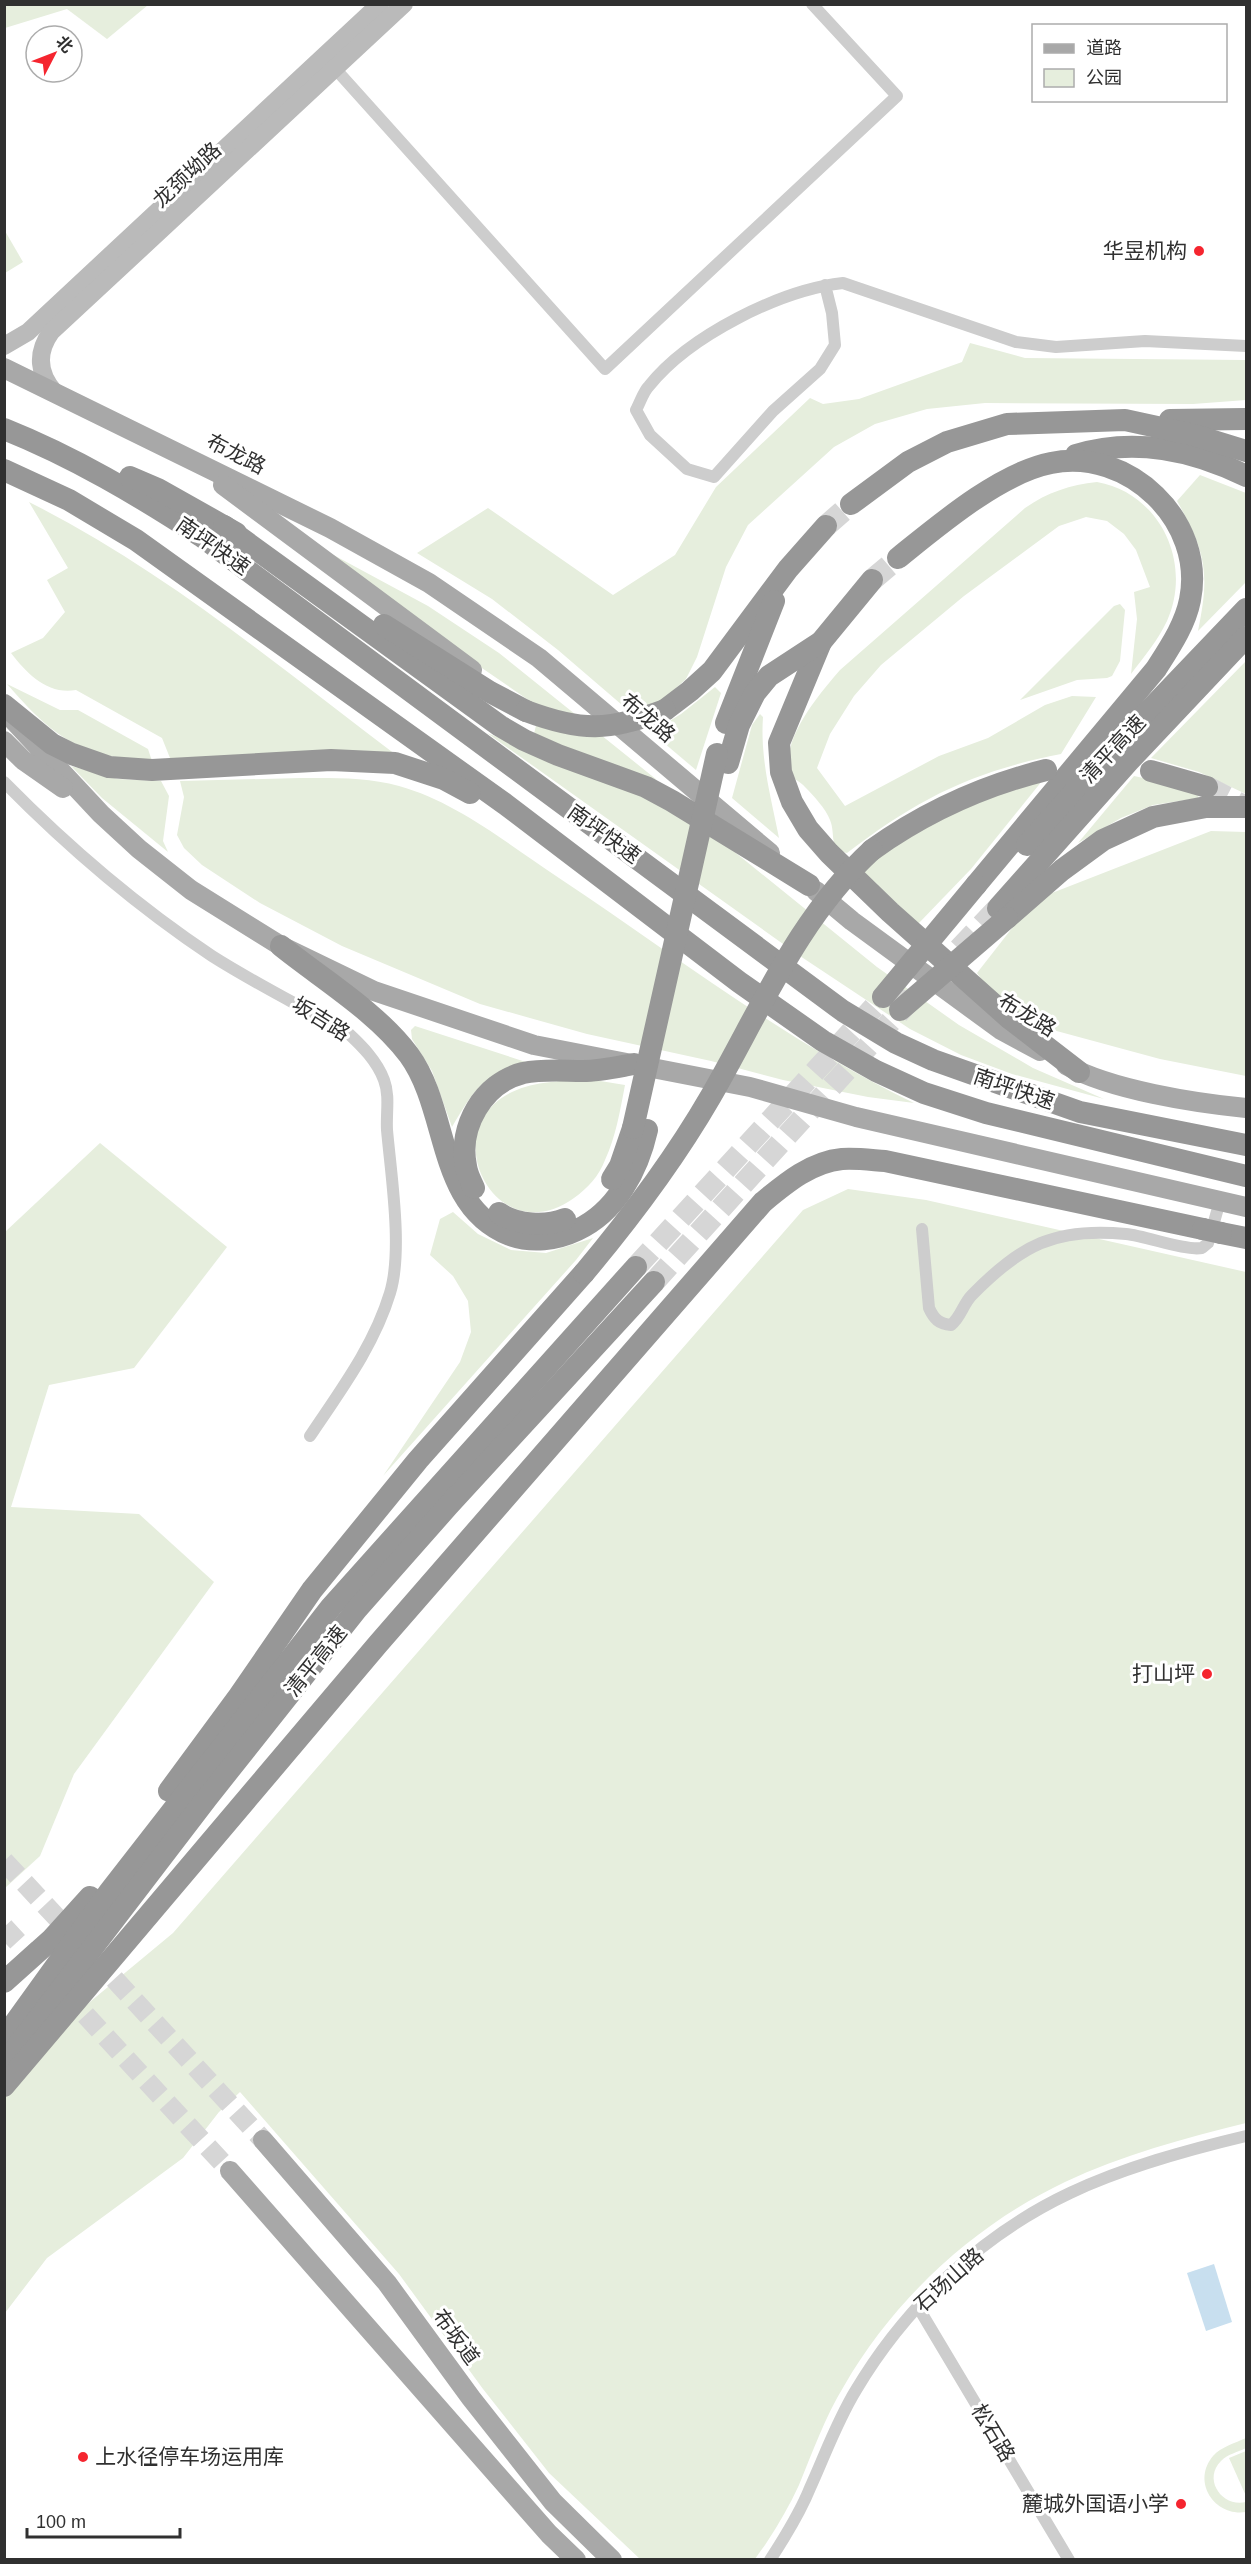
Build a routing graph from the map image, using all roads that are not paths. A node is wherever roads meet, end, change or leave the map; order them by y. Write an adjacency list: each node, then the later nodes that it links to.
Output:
1 (380, 4): 4 (main road, 龙颈坳路)
2 (404, 4): 4 (main road, 龙颈坳路)
3 (812, 4): 4 (street)
4 (330, 62): 6 (main road, 龙颈坳路)
5 (825, 285): 5 (street); 8 (street)
6 (60, 312): 7 (main road, 龙颈坳路); 10 (main road, 龙颈坳路)
7 (4, 346)
8 (1246, 346)
9 (9, 371): 10 (main road, 布龙路)
10 (55, 393): 15 (main road, 布龙路)
11 (1246, 419): 12 (highway)
12 (1125, 420): 16 (highway); 20 (highway)
13 (4, 429): 14 (highway, 南坪快速)
14 (35, 441): 21 (highway); 47 (highway, 南坪快速)
15 (173, 450): 30 (main road); 40 (main road, 布龙路)
16 (1246, 451)
17 (1049, 463): 19 (highway); 23 (highway); 41 (highway)
18 (4, 470): 39 (highway, 南坪快速)
19 (1246, 476)
20 (851, 504)
21 (224, 526): 30 (highway); 40 (highway)
22 (826, 526): 24 (highway)
23 (898, 558)
24 (788, 569): 30 (highway, bridge); 32 (highway)
25 (872, 580): 28 (highway)
26 (1246, 609): 41 (highway, 清平高速)
27 (1246, 637): 41 (highway, 清平高速)
28 (821, 642): 32 (highway); 44 (highway)
29 (4, 707): 38 (main road); 39 (highway)
30 (526, 711)
31 (4, 741): 38 (main road)
32 (723, 758): 46 (highway)
33 (1046, 770): 56 (highway, bridge)
34 (1151, 771): 36 (highway)
35 (4, 782): 55 (street, 坂吉路)
36 (1207, 787)
37 (1246, 807): 41 (highway)
38 (101, 814): 42 (main road)
39 (559, 845): 48 (highway, 南坪快速)
40 (808, 885): 44 (main road, 布龙路)
41 (991, 901): 41 (highway, bridge)
42 (281, 946): 43 (main road); 46 (highway)
43 (634, 1064): 46 (highway); 49 (main road)
44 (1079, 1072): 45 (main road, 布龙路)
45 (1246, 1108)
46 (640, 1129)
47 (1246, 1145)
48 (1246, 1176)
49 (1220, 1201): 50 (main road); 51 (street)
50 (1246, 1207)
51 (922, 1228)
52 (1246, 1238): 59 (highway)
53 (636, 1268): 57 (highway, 清平高速)
54 (654, 1282): 58 (highway, 清平高速)
55 (310, 1436)
56 (4, 1982)
57 (4, 2038)
58 (4, 2063)
59 (4, 2086)
60 (1246, 2136): 63 (street, 石场山路)
61 (263, 2140): 65 (main road, 布坂道)
62 (230, 2171): 64 (main road)
63 (918, 2307): 66 (street, 石场山路); 67 (street, 松石路)
64 (576, 2559)
65 (612, 2559)
66 (770, 2559)
67 (1069, 2559)

